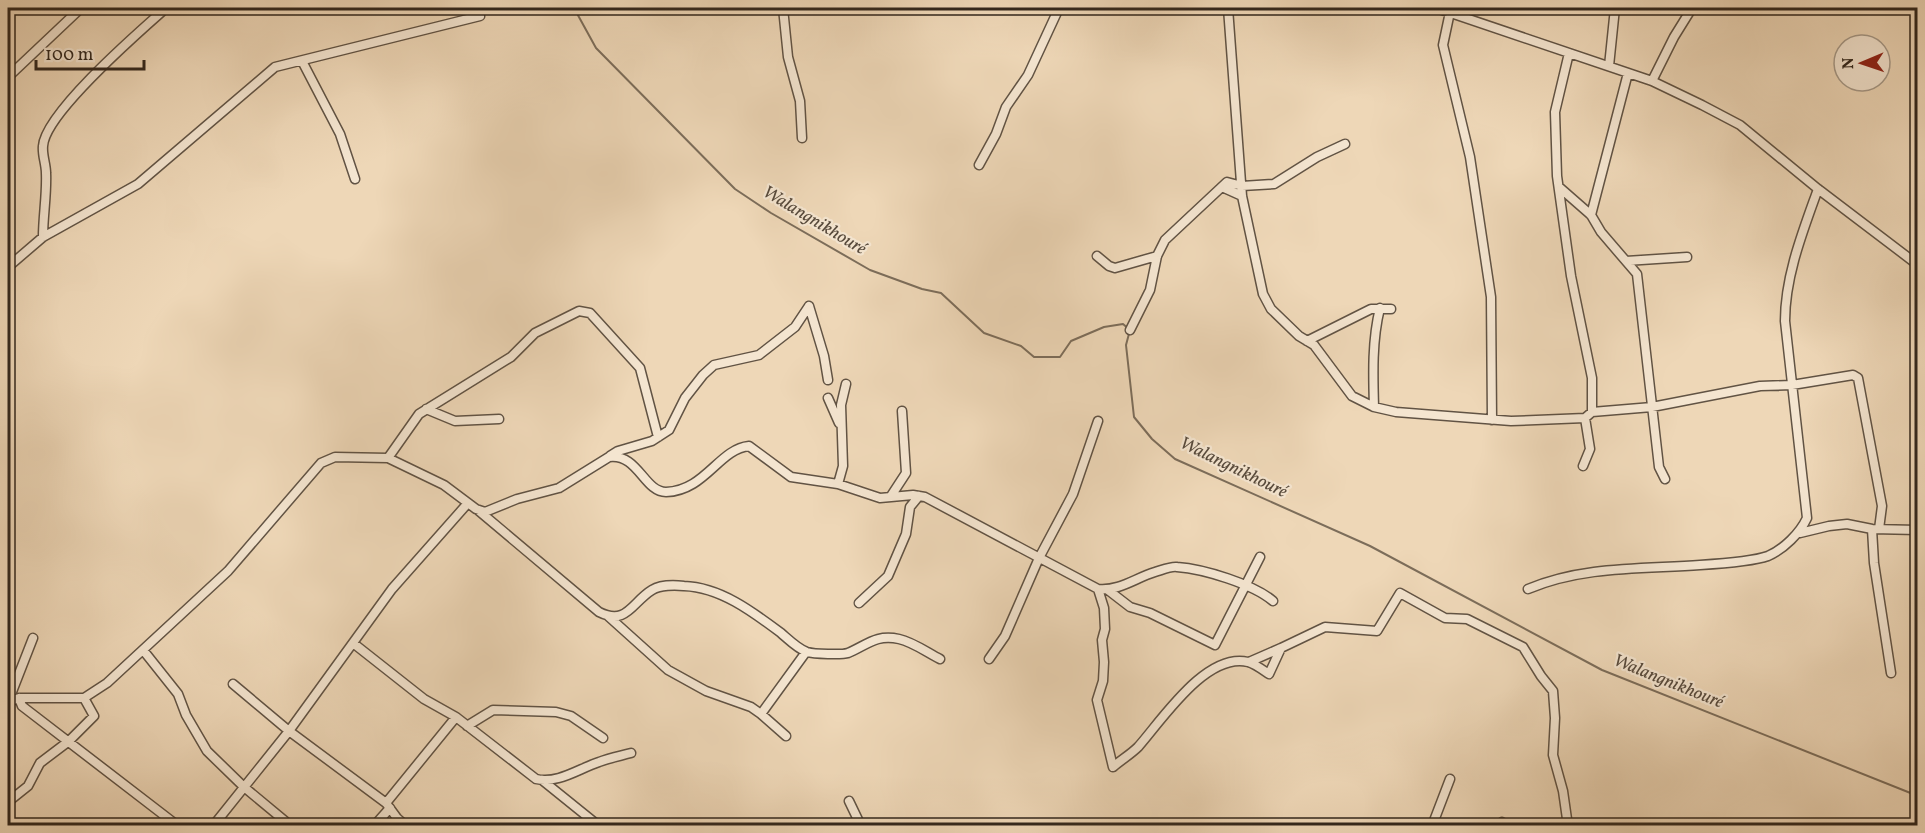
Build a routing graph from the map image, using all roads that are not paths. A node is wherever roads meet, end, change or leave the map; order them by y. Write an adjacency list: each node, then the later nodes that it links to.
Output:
1 (81, 8): 15 (street)
2 (166, 8): 27 (street)
3 (783, 8): 17 (street)
4 (1059, 8): 19 (street)
5 (1228, 8): 21 (street)
6 (1436, 8): 9 (street)
7 (1615, 8): 13 (street)
8 (1692, 8): 16 (street)
9 (1450, 12): 11 (street); 48 (street)
10 (480, 16): 12 (street)
11 (1569, 53): 13 (street); 23 (street)
12 (302, 61): 20 (street); 27 (street)
13 (1609, 66): 14 (street)
14 (1628, 73): 16 (street); 26 (street)
15 (8, 77)
16 (1652, 81): 24 (street)
17 (802, 138)
18 (1345, 144): 21 (street)
19 (979, 165)
20 (355, 179)
21 (1242, 186): 22 (street); 25 (street)
22 (1222, 187): 25 (street); 29 (street)
23 (1559, 187): 26 (street); 46 (street)
24 (1818, 189): 32 (street); 40 (street)
25 (1242, 196): 37 (street)
26 (1591, 215): 31 (street)
27 (43, 237): 33 (street)
28 (1097, 256): 29 (street)
29 (1156, 256): 36 (street)
30 (1687, 257): 31 (street)
31 (1626, 261): 42 (street)
32 (1917, 265)
33 (8, 267)
34 (1380, 308): 35 (street); 37 (street); 43 (street)
35 (1390, 309)
36 (1130, 330)
37 (1307, 341): 43 (street)
38 (828, 380): 51 (street)
39 (846, 384): 50 (street)
40 (1792, 385): 42 (street); 61 (street); 63 (street)
41 (828, 398): 50 (street)
42 (1652, 406): 46 (street); 55 (street)
43 (1374, 407): 48 (street)
44 (426, 409): 47 (street); 51 (street); 53 (street)
45 (902, 411): 57 (street)
46 (1589, 415): 48 (street); 54 (street)
47 (500, 419)
48 (1492, 420)
49 (1098, 421): 65 (street)
50 (842, 429): 56 (street)
51 (658, 437): 52 (street)
52 (609, 457): 56 (street); 60 (street)
53 (388, 458): 59 (street); 76 (street)
54 (1582, 466)
55 (1665, 479)
56 (838, 484): 57 (street)
57 (891, 496): 58 (street)
58 (919, 496): 65 (street); 71 (street)
59 (468, 503): 60 (street); 74 (street)
60 (476, 509): 72 (street)
61 (1876, 529): 62 (street); 63 (street); 81 (street)
62 (1917, 530)
63 (1800, 533): 68 (street)
64 (1260, 556): 66 (street)
65 (1039, 558): 67 (street); 79 (street)
66 (1247, 586): 69 (street); 69 (street); 70 (street)
67 (1098, 589): 69 (street); 80 (street)
68 (1528, 589)
69 (1108, 590)
70 (1273, 601)
71 (859, 603)
72 (608, 616): 77 (street); 86 (street)
73 (33, 638): 85 (street)
74 (353, 643): 87 (street); 89 (street)
75 (1281, 648): 80 (street); 80 (street); 108 (street)
76 (143, 650): 84 (street); 96 (street)
77 (806, 652): 78 (street); 86 (street)
78 (940, 659)
79 (989, 659)
80 (1249, 662)
81 (1891, 673)
82 (233, 684): 89 (street)
83 (19, 698): 84 (street); 85 (street); 92 (street)
84 (84, 698): 92 (street)
85 (8, 702)
86 (761, 714): 90 (street)
87 (456, 717): 88 (street); 99 (street)
88 (467, 726): 91 (street); 95 (street)
89 (289, 731): 96 (street); 99 (street)
90 (786, 736)
91 (603, 738)
92 (69, 741): 98 (street); 100 (street)
93 (631, 753): 95 (street)
94 (1450, 779): 107 (street)
95 (542, 780): 105 (street)
96 (244, 787): 101 (street); 102 (street)
97 (849, 801): 106 (street)
98 (8, 802)
99 (388, 806): 103 (street); 104 (street)
100 (178, 825)
101 (213, 825)
102 (291, 825)
103 (374, 825)
104 (406, 825)
105 (599, 825)
106 (861, 825)
107 (1431, 825)
108 (1568, 825)

